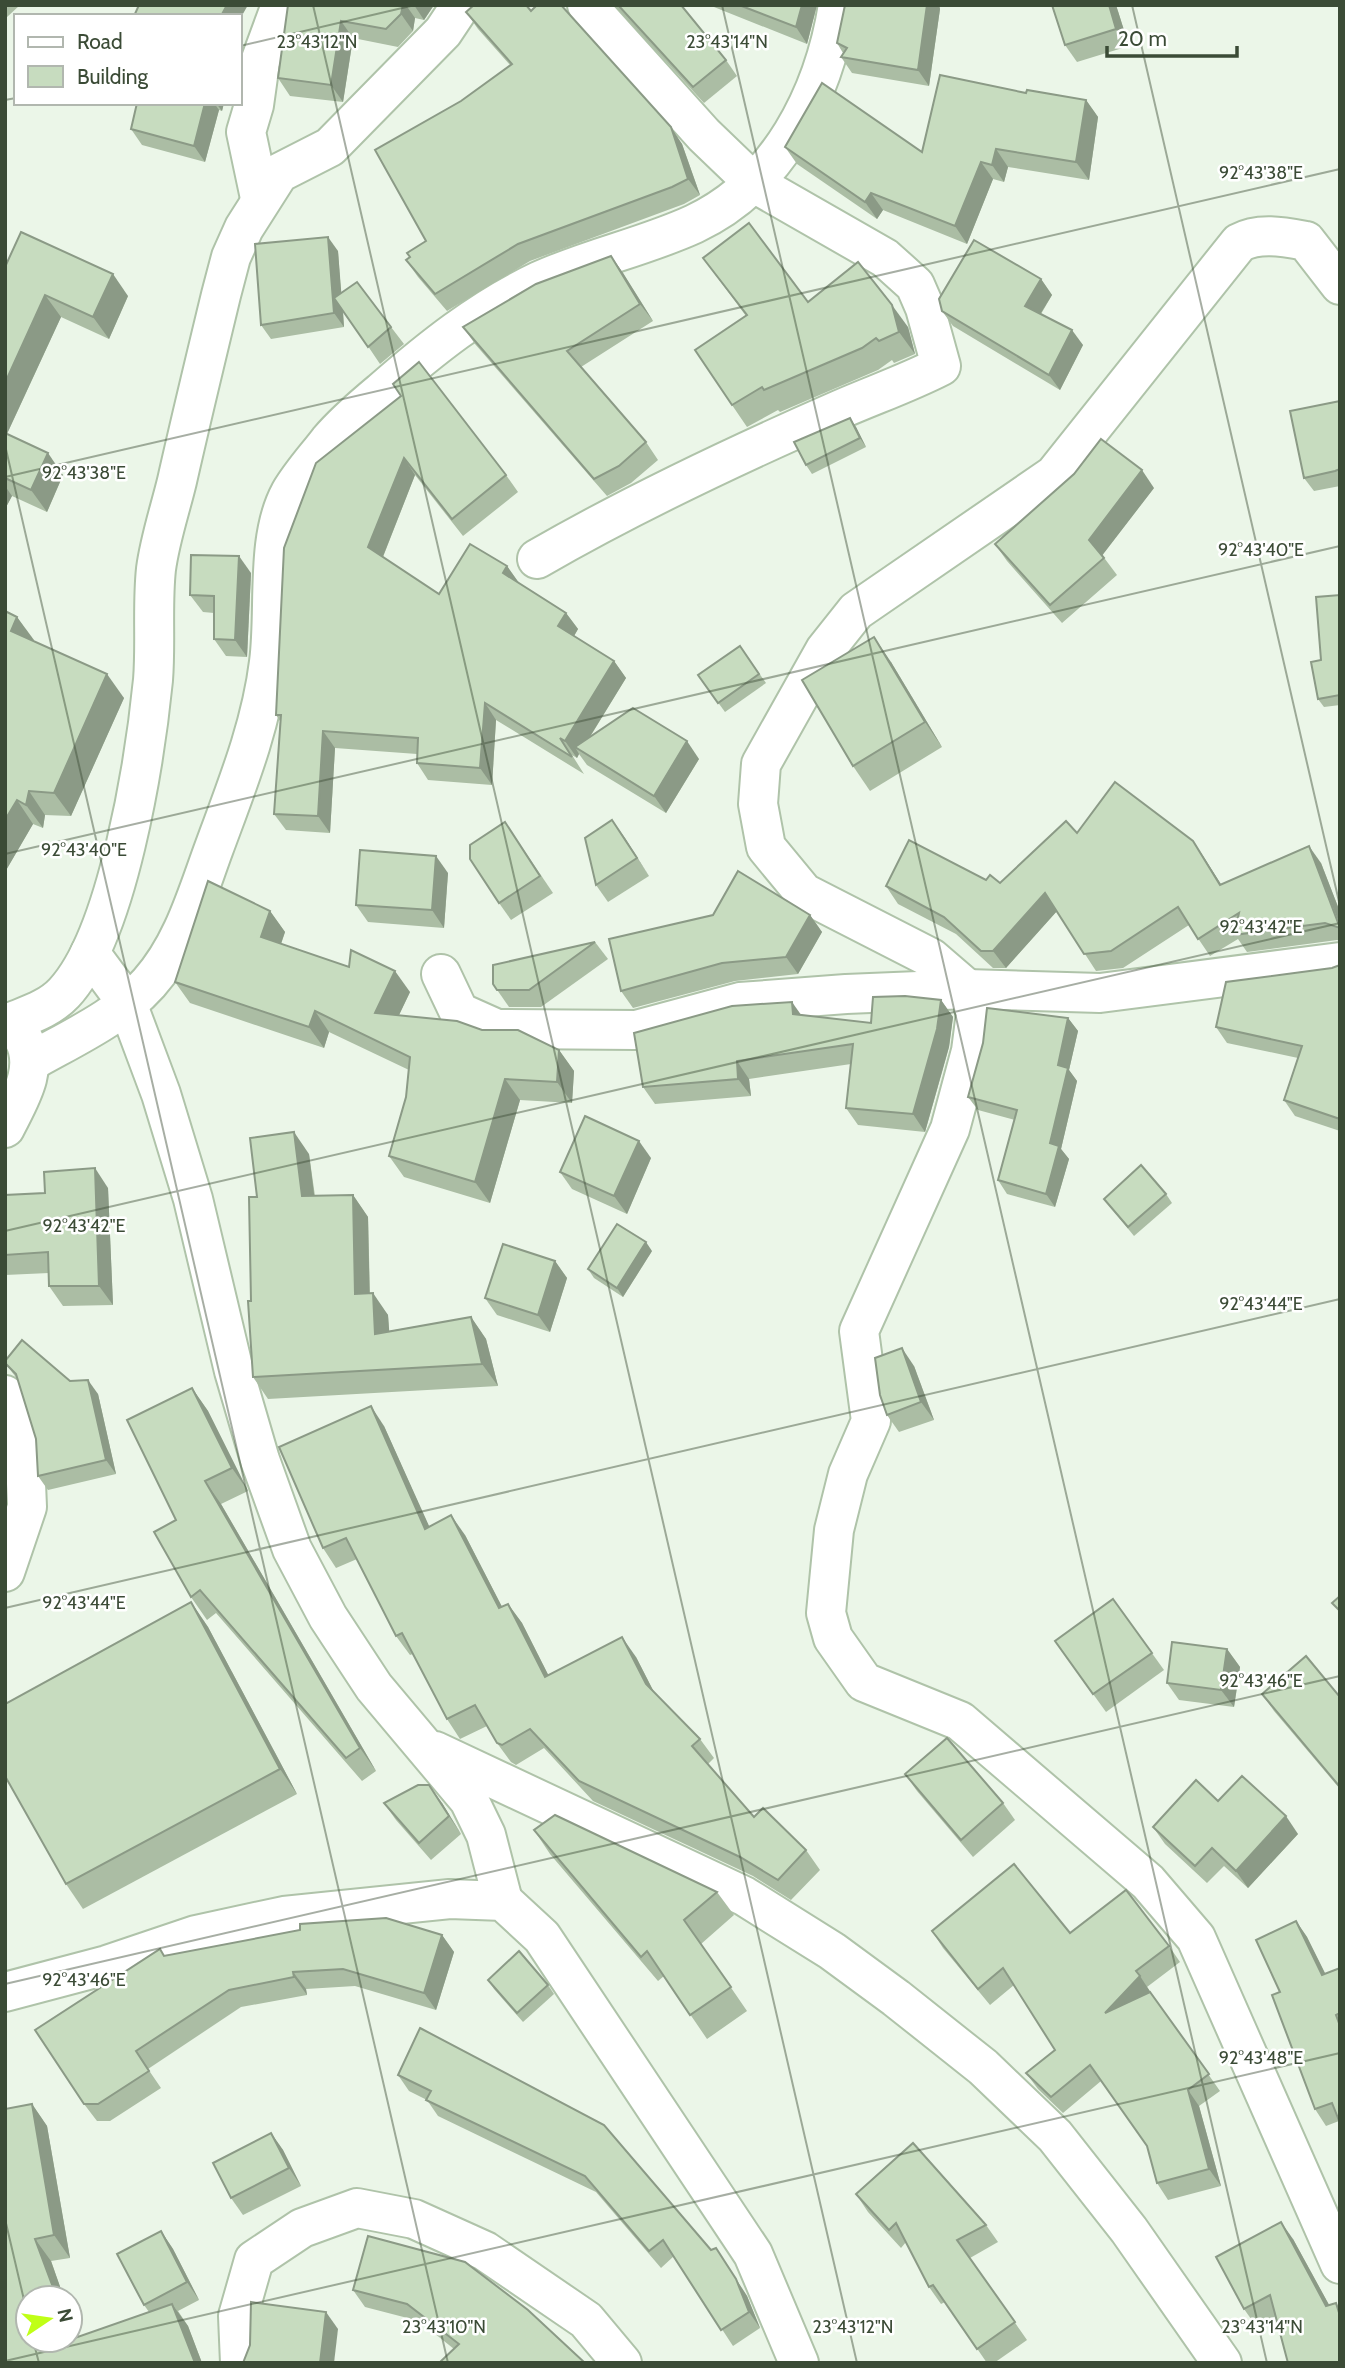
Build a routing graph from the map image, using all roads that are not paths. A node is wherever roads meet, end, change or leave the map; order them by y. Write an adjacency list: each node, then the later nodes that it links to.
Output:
1 (281, 5): 6 (street)
2 (461, 5): 6 (street)
3 (587, 5): 5 (street)
4 (838, 5): 5 (street)
5 (754, 183): 8 (street); 13 (street)
6 (260, 198): 9 (street)
7 (1340, 285): 12 (street)
8 (537, 559)
9 (90, 953): 13 (street); 14 (street)
10 (1340, 962): 12 (street)
11 (442, 974): 12 (street)
12 (967, 989): 22 (street)
13 (127, 1003): 15 (street); 19 (street)
14 (7, 1022): 15 (street)
15 (30, 1062): 16 (street)
16 (5, 1128)
17 (5, 1395): 18 (street)
18 (5, 1572)
19 (426, 1747): 20 (street); 26 (street)
20 (503, 1901): 21 (street); 25 (street)
21 (5, 1992)
22 (1340, 2264)
23 (240, 2363): 24 (street)
24 (622, 2363)
25 (799, 2363)
26 (1222, 2363)

